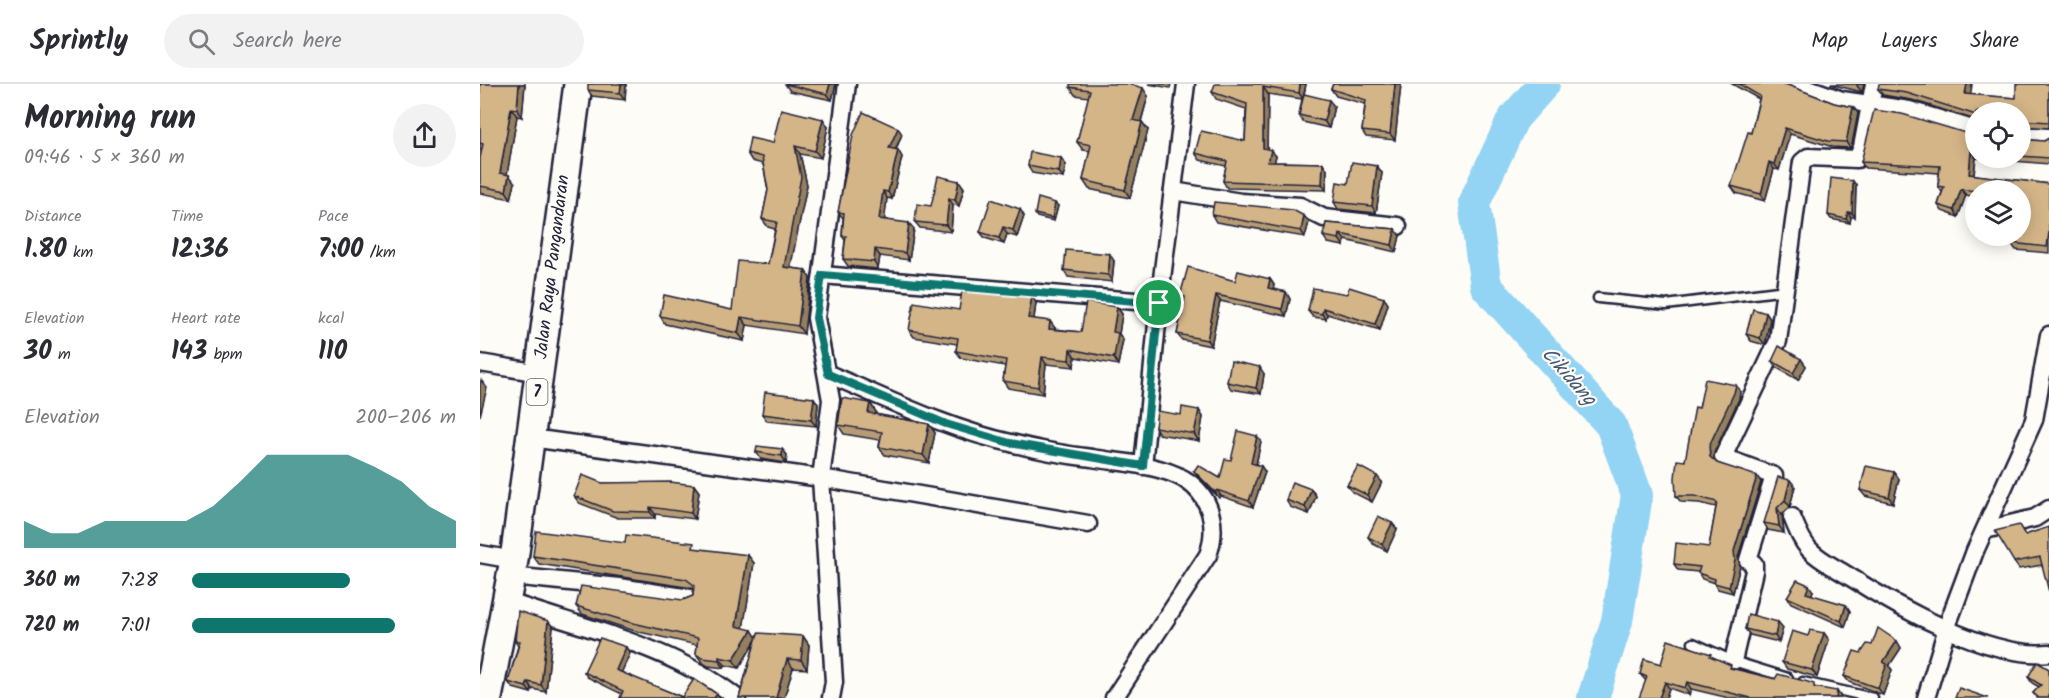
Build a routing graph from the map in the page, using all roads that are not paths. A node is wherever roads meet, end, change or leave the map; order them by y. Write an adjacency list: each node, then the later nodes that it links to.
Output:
1 (578, 84): 18 (highway, Jalan Raya Pangandaran / 7)
2 (847, 84): 12 (street)
3 (1186, 84): 10 (street)
4 (1797, 84): 6 (street)
5 (1874, 84): 6 (street)
6 (1870, 104): 7 (street); 13 (street)
7 (1965, 127)
8 (2031, 136): 9 (street)
9 (2049, 137)
10 (1173, 191): 11 (street); 15 (street)
11 (1398, 226)
12 (822, 275): 15 (street); 19 (street)
13 (1786, 290): 14 (lane); 33 (street)
14 (1598, 298)
15 (1159, 303): 21 (street)
16 (2048, 341): 26 (street)
17 (480, 363): 18 (street)
18 (540, 373): 20 (highway, Jalan Raya Pangandaran / 7)
19 (828, 374): 21 (street); 22 (street)
20 (531, 438): 22 (street); 28 (highway, Jalan Raya Pangandaran / 7)
21 (1143, 466): 37 (street)
22 (821, 478): 25 (street); 36 (street)
23 (2049, 509): 26 (street)
24 (1792, 518): 30 (street)
25 (1088, 524)
26 (1985, 530): 30 (street)
27 (480, 554): 28 (street)
28 (510, 579): 29 (street); 34 (highway, Jalan Raya Pangandaran / 7); 35 (street)
29 (690, 598)
30 (1946, 631): 32 (street); 40 (street)
31 (1693, 643): 33 (lane)
32 (2049, 653)
33 (1733, 661): 38 (lane)
34 (488, 698)
35 (738, 698)
36 (831, 698)
37 (1114, 698)
38 (1873, 698)
39 (1915, 698): 40 (lane)
40 (1927, 698)

